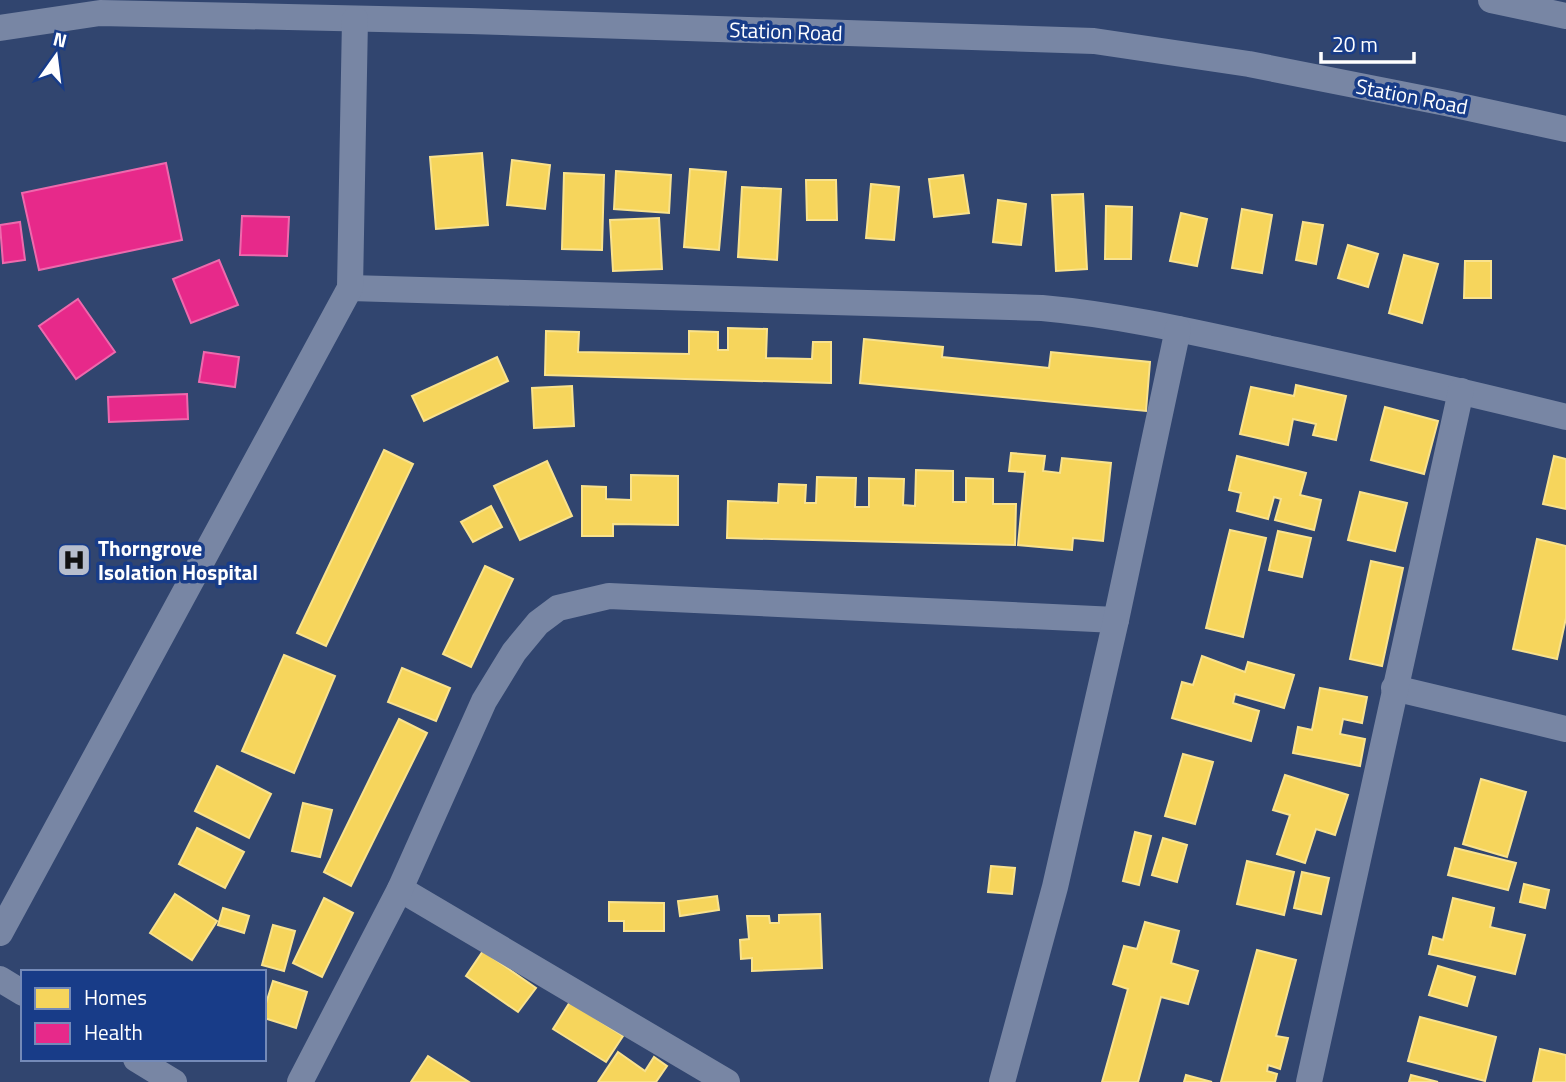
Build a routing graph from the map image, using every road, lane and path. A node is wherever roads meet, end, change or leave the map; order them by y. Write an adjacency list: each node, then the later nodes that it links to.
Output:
1 (1491, 0): 4 (street)
2 (100, 6): 5 (street, Station Road); 6 (street, Station Road)
3 (476, 10): 5 (street, Station Road); 7 (street, Station Road)
4 (1566, 16)
5 (355, 19): 8 (street)
6 (0, 29)
7 (1566, 129)
8 (350, 288): 9 (street); 16 (street)
9 (1178, 329): 10 (street); 12 (street)
10 (1461, 390): 11 (street); 13 (street)
11 (1566, 416)
12 (1116, 620): 15 (street); 23 (street)
13 (1394, 688): 14 (street); 24 (street)
14 (1566, 729)
15 (400, 889): 21 (street); 22 (street)
16 (0, 933)
17 (0, 979): 18 (street)
18 (21, 992)
19 (139, 1061): 20 (street)
20 (174, 1082)
21 (300, 1082)
22 (727, 1082)
23 (1002, 1082)
24 (1309, 1082)

